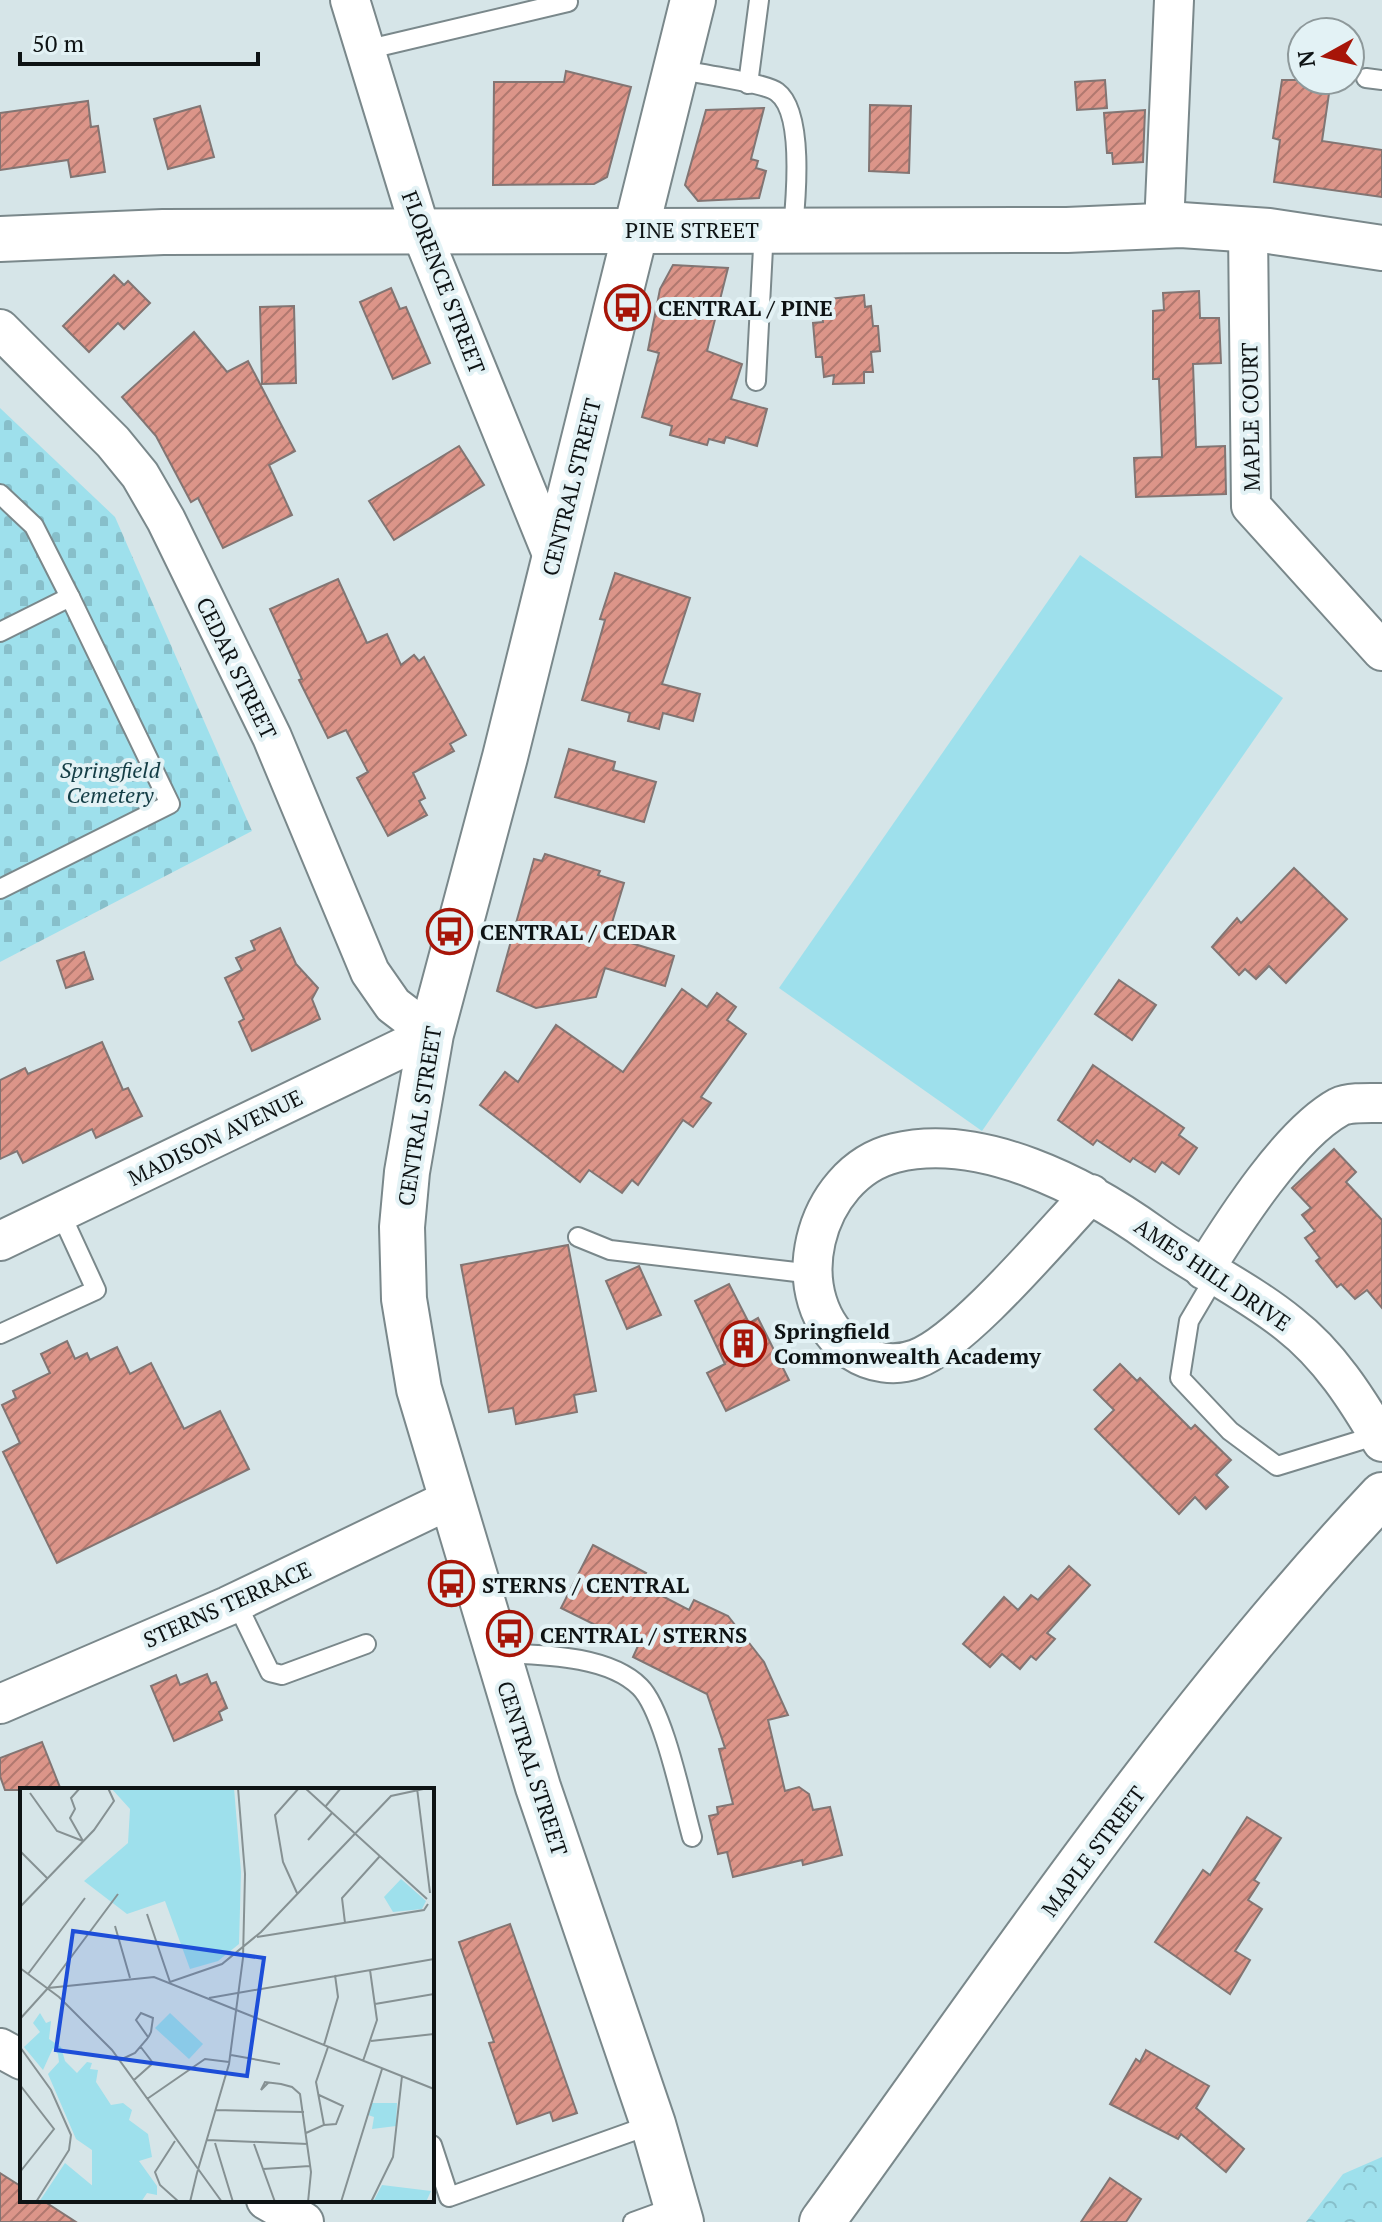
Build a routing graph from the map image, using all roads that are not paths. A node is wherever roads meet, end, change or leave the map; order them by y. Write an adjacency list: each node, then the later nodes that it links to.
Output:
1 (350, 0): 6 (street, FLORENCE STREET)
2 (693, 0): 7 (main road, CENTRAL STREET)
3 (759, 0): 8 (lane)
4 (1174, 0): 9 (street)
5 (568, 2): 6 (lane)
6 (365, 50): 13 (street, FLORENCE STREET)
7 (675, 69): 8 (lane); 10 (main road, CENTRAL STREET)
8 (748, 84): 11 (lane)
9 (1164, 226): 11 (main road, PINE STREET); 12 (main road, PINE STREET)
10 (634, 228): 11 (main road, PINE STREET); 13 (main road, PINE STREET); 19 (main road, CENTRAL STREET)
11 (778, 229): 17 (lane)
12 (1248, 230): 15 (main road, PINE STREET); 22 (street, MAPLE COURT)
13 (421, 232): 14 (main road, PINE STREET); 19 (street, FLORENCE STREET)
14 (0, 239)
15 (1382, 248)
16 (0, 329): 24 (street, CEDAR STREET)
17 (756, 381)
18 (0, 494): 20 (lane)
19 (554, 559): 24 (main road, CENTRAL STREET)
20 (70, 597): 21 (lane); 23 (lane)
21 (0, 632)
22 (1382, 651)
23 (0, 889)
24 (431, 1034): 27 (street, MADISON AVENUE); 35 (main road, CENTRAL STREET)
25 (1382, 1103): 30 (street)
26 (1091, 1194): 30 (street, AMES HILL DRIVE); 31 (street, AMES HILL DRIVE); 31 (street, AMES HILL DRIVE)
27 (60, 1212): 29 (street, MADISON AVENUE); 32 (lane)
28 (578, 1237): 31 (lane)
29 (0, 1241)
30 (1210, 1273): 33 (street, AMES HILL DRIVE); 33 (lane)
31 (813, 1274)
32 (0, 1334)
33 (1380, 1438)
34 (1382, 1495): 49 (main road, MAPLE STREET)
35 (451, 1499): 36 (street, STERNS TERRACE); 38 (main road, CENTRAL STREET)
36 (236, 1602): 37 (lane); 39 (street, STERNS TERRACE)
37 (366, 1644)
38 (497, 1653): 40 (lane); 43 (main road, CENTRAL STREET)
39 (0, 1704)
40 (692, 1837)
41 (0, 2048): 42 (street)
42 (20, 2059)
43 (653, 2124): 44 (lane); 46 (main road, CENTRAL STREET)
44 (434, 2151)
45 (269, 2202): 47 (street)
46 (679, 2214): 48 (lane)
47 (304, 2222)
48 (633, 2222)
49 (822, 2222)

